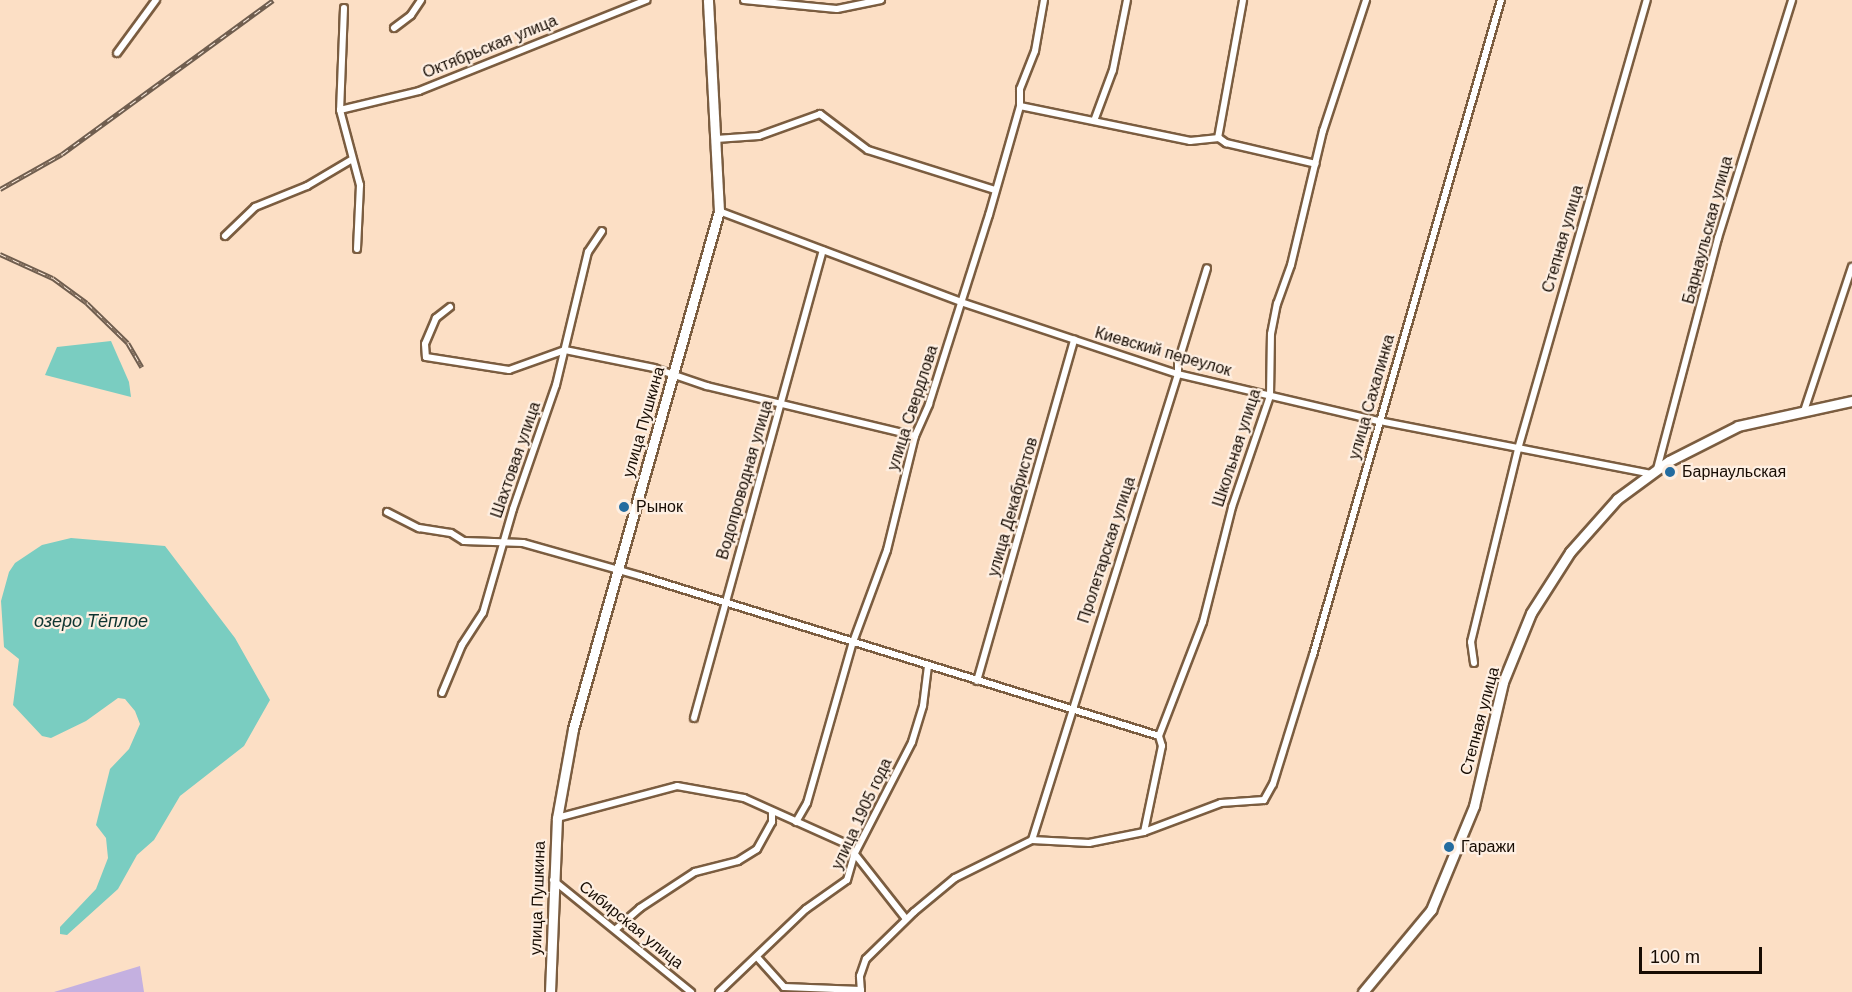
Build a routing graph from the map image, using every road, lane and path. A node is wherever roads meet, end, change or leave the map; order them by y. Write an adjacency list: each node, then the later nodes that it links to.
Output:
1 (156, 0): 16 (street)
2 (421, 0): 15 (street)
3 (647, 0): 18 (street, Октябрьская улица)
4 (708, 0): 21 (street, улица Пушкина)
5 (744, 0): 6 (street)
6 (880, 0)
7 (1044, 0): 17 (street, улица Свердлова)
8 (1126, 0): 19 (street)
9 (1243, 0): 20 (street)
10 (1366, 0): 23 (street, Школьная улица)
11 (1501, 0): 42 (street, улица Сахалинка)
12 (1647, 0): 44 (street, Степная улица)
13 (1792, 0): 45 (street, Барнаульская улица)
14 (344, 8): 18 (street)
15 (394, 28)
16 (117, 53)
17 (1020, 106): 19 (street); 24 (street, улица Свердлова)
18 (340, 110): 22 (street)
19 (1094, 121): 20 (street)
20 (1218, 138): 23 (street)
21 (716, 139): 24 (street); 25 (street, улица Пушкина)
22 (351, 160): 27 (street); 28 (street)
23 (1316, 164): 38 (street, Школьная улица)
24 (995, 190): 32 (street, улица Свердлова)
25 (719, 210): 29 (street, Киевский переулок); 37 (street, улица Пушкина)
26 (602, 231): 35 (street, Шахтовая улица)
27 (225, 236)
28 (357, 249)
29 (823, 250): 32 (street, Киевский переулок); 40 (street, Водопроводная улица)
30 (1852, 267): 41 (street)
31 (1207, 268): 36 (street, Пролетарская улица)
32 (961, 302): 34 (street, Киевский переулок); 43 (street, улица Свердлова)
33 (450, 307): 35 (street)
34 (1074, 340): 36 (street, Киевский переулок); 53 (street, улица Декабристов)
35 (565, 350): 37 (street); 47 (street, Шахтовая улица)
36 (1178, 374): 38 (street, Киевский переулок); 55 (street, Пролетарская улица)
37 (673, 375): 40 (street); 48 (street, улица Пушкина)
38 (1270, 396): 42 (street, Киевский переулок); 57 (street, Школьная улица)
39 (1852, 401): 41 (street, Степная улица)
40 (781, 402): 43 (street); 49 (street, Водопроводная улица)
41 (1804, 411): 45 (street, Степная улица)
42 (1379, 421): 44 (street, Киевский переулок); 61 (street, улица Сахалинка)
43 (915, 436): 50 (street, улица Свердлова)
44 (1518, 449): 45 (street, Киевский переулок); 51 (street, Степная улица)
45 (1654, 472): 73 (street, Степная улица)
46 (387, 512): 47 (street)
47 (503, 544): 48 (street); 54 (street, Шахтовая улица)
48 (617, 572): 49 (street); 59 (street, улица Пушкина)
49 (725, 603): 50 (street); 56 (street, Водопроводная улица)
50 (853, 642): 52 (street); 60 (street, улица Свердлова)
51 (1474, 663)
52 (928, 666): 53 (street); 63 (street, улица 1905 года)
53 (977, 681): 55 (street)
54 (442, 693)
55 (1070, 709): 57 (street); 62 (street, Пролетарская улица)
56 (694, 718)
57 (1159, 736): 61 (street, Школьная улица)
58 (771, 813): 59 (street); 60 (street); 66 (street)
59 (557, 818): 64 (street, улица Пушкина)
60 (796, 822): 63 (street)
61 (1144, 832): 62 (street)
62 (1032, 840): 65 (street)
63 (854, 855): 65 (street); 67 (street, улица 1905 года)
64 (553, 880): 66 (street, Сибирская улица); 70 (street, улица Пушкина)
65 (906, 919): 69 (street)
66 (616, 929): 71 (street, Сибирская улица)
67 (757, 957): 68 (street); 72 (street, улица 1905 года)
68 (786, 989): 69 (street)
69 (861, 991)
70 (550, 992)
71 (692, 992)
72 (719, 992)
73 (1363, 992)

